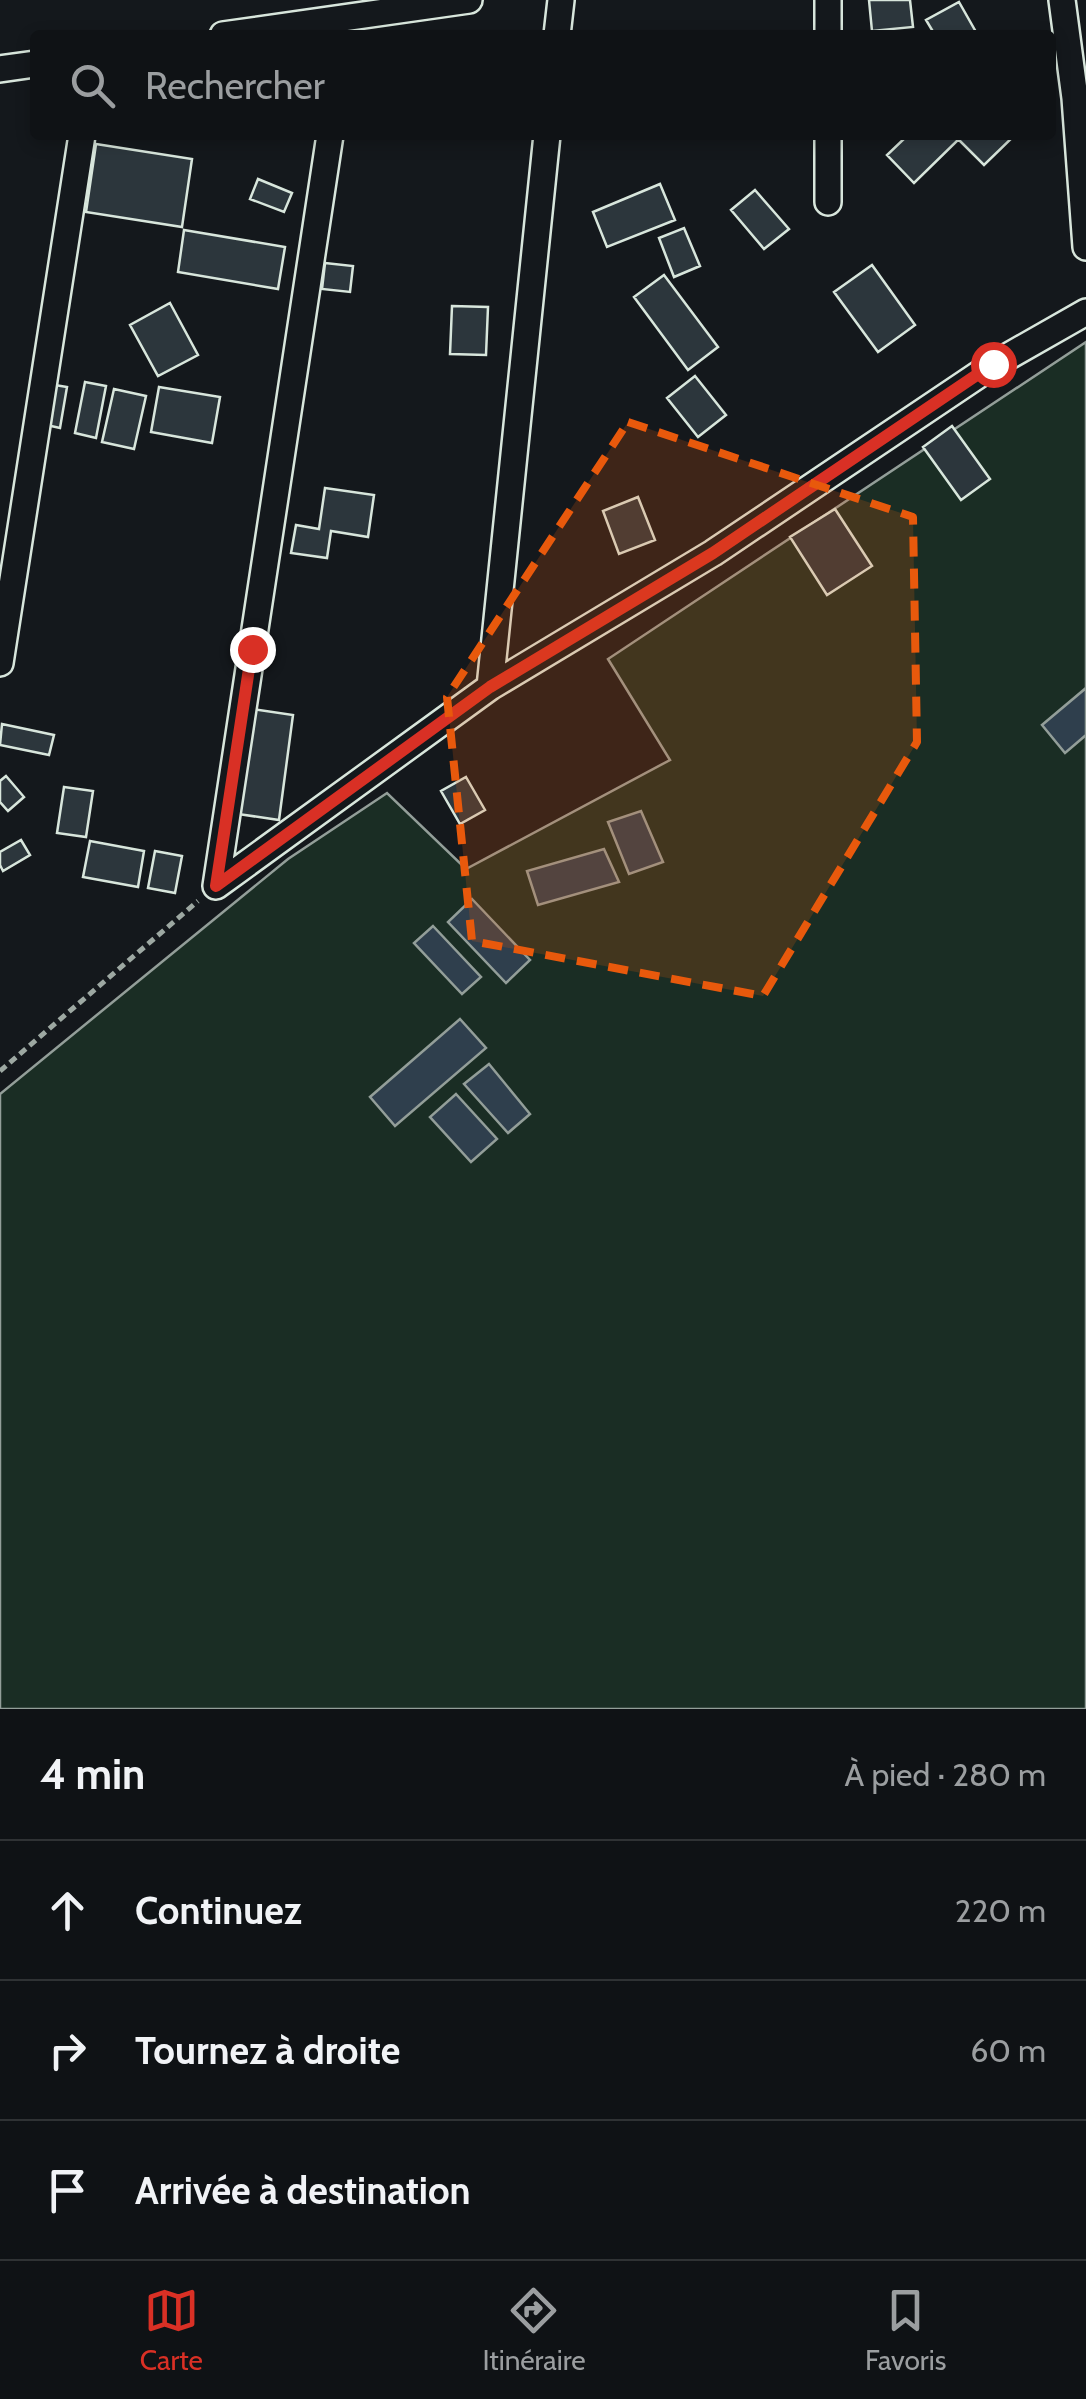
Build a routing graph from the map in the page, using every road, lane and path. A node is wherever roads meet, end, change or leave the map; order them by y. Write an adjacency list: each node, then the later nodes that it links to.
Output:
1 (469, 0): 5 (street)
2 (561, 0): 7 (street)
3 (828, 0): 8 (street)
4 (1062, 0): 16 (street)
5 (348, 17): 6 (street)
6 (258, 30)
7 (558, 30)
8 (828, 30)
9 (30, 65): 10 (street)
10 (0, 69)
11 (81, 140): 18 (street)
12 (329, 140): 20 (street)
13 (546, 140): 19 (street)
14 (828, 140): 15 (street)
15 (828, 202)
16 (1086, 247)
17 (1086, 312): 19 (street)
18 (0, 663)
19 (490, 687): 20 (street)
20 (216, 886): 21 (path)
21 (0, 1071)

